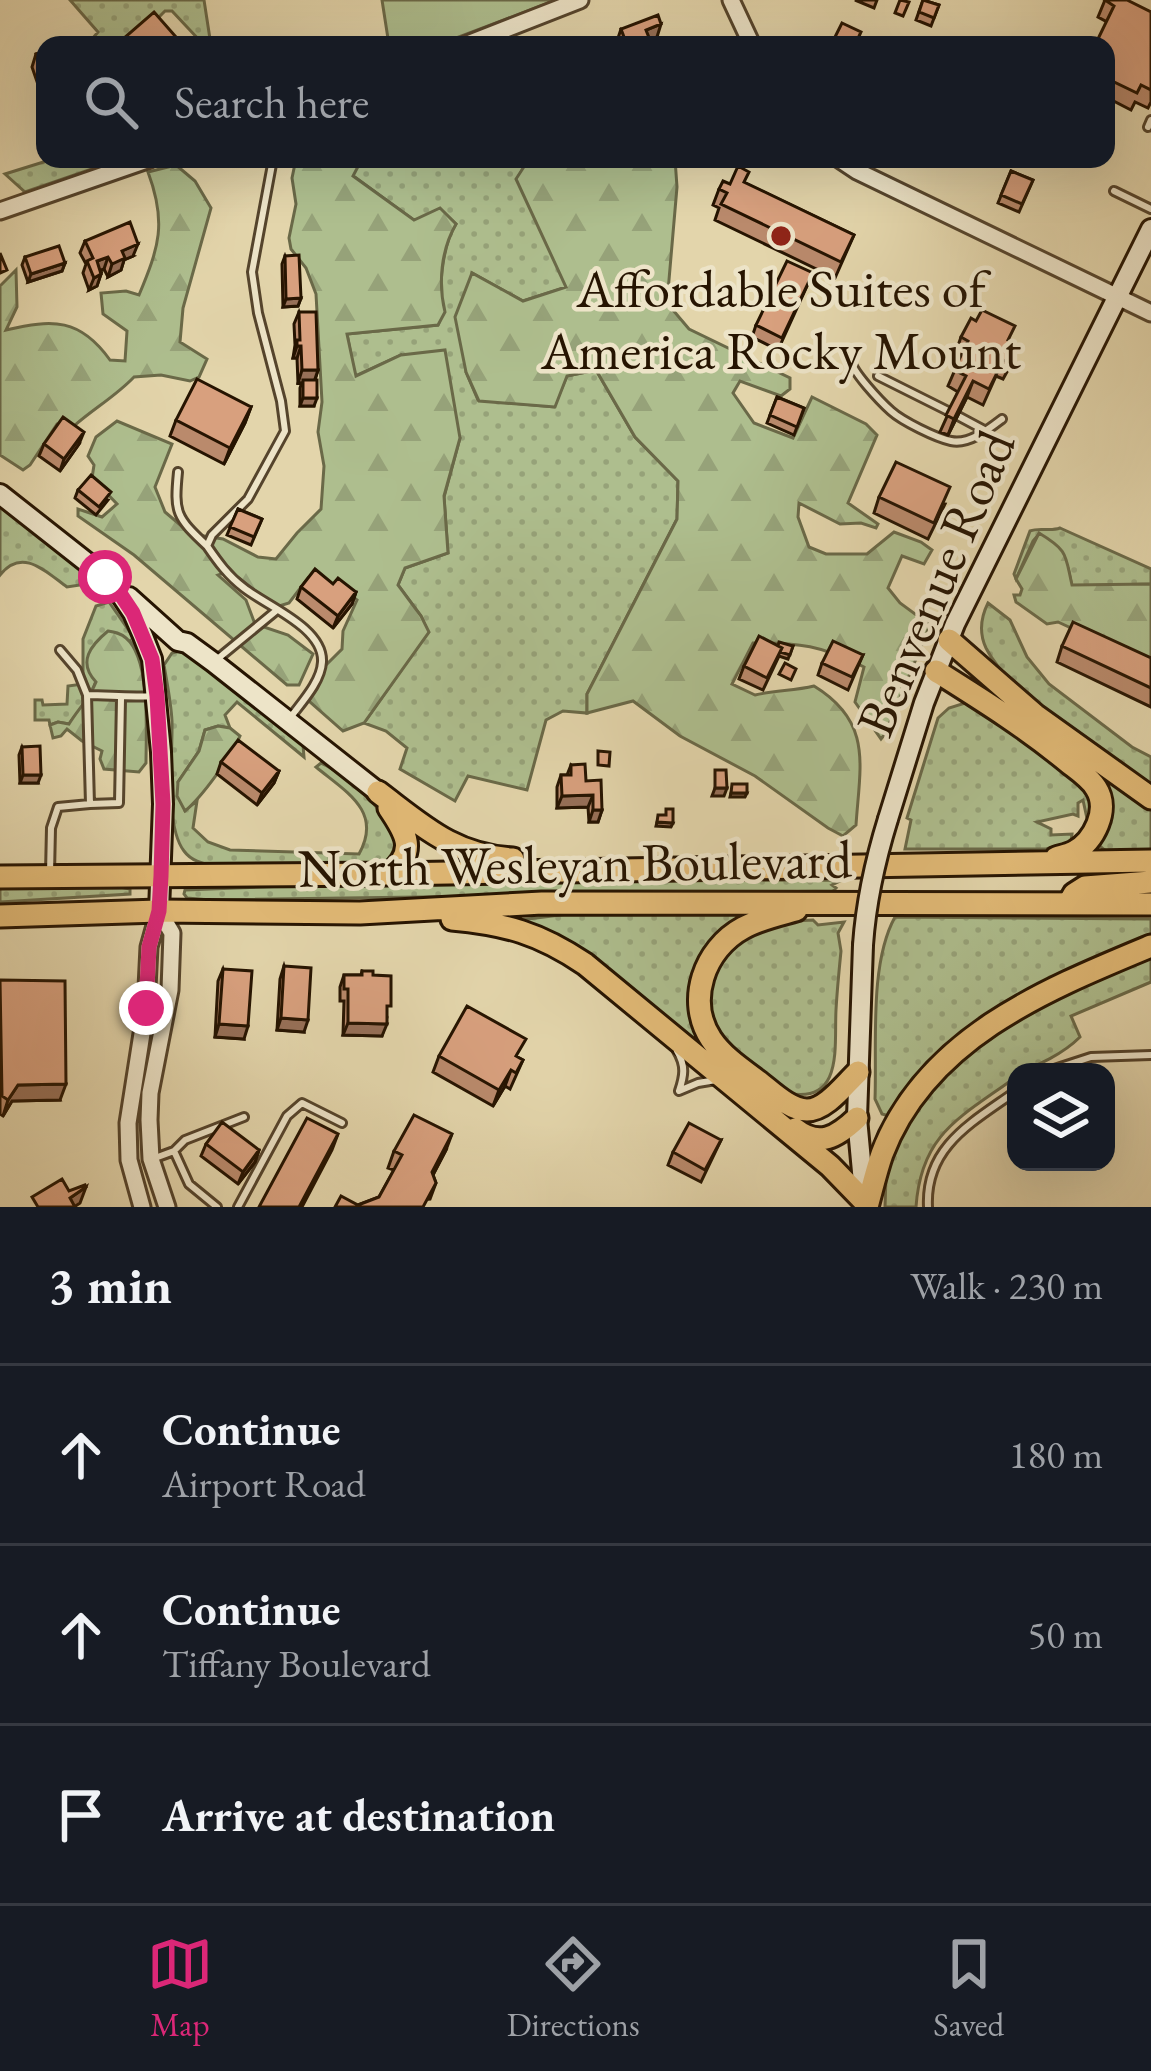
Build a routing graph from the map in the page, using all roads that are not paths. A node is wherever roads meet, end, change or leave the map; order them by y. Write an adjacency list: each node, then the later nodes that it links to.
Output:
1 (580, 0): 3 (street)
2 (730, 0): 4 (street)
3 (488, 36)
4 (748, 36)
5 (124, 168): 10 (street)
6 (271, 168): 20 (lane)
7 (852, 168): 12 (street)
8 (1114, 190): 9 (lane)
9 (1151, 208)
10 (0, 211)
11 (1151, 229): 12 (main road, Benvenue Road)
12 (1117, 296): 13 (street); 23 (main road, Benvenue Road)
13 (1151, 313)
14 (854, 350): 17 (lane)
15 (878, 376): 17 (lane)
16 (1002, 419): 17 (lane)
17 (986, 431)
18 (178, 472): 20 (lane)
19 (0, 494): 21 (main road)
20 (207, 546): 22 (lane)
21 (113, 583): 25 (main road); 28 (main road)
22 (277, 610): 25 (lane); 32 (lane)
23 (949, 640): 26 (main road, Benvenue Road); 42 (highway)
24 (60, 650): 27 (lane)
25 (213, 662): 32 (main road)
26 (936, 671): 45 (highway); 62 (main road, Benvenue Road, bridge)
27 (87, 695): 29 (lane); 31 (lane)
28 (157, 696): 29 (lane); 48 (main road)
29 (121, 699): 43 (lane)
30 (101, 718): 31 (lane)
31 (88, 719): 33 (lane)
32 (288, 722): 41 (main road)
33 (88, 735): 34 (lane); 35 (lane)
34 (100, 735)
35 (88, 752): 36 (lane); 38 (lane)
36 (100, 752)
37 (100, 768): 38 (lane)
38 (89, 769): 39 (lane)
39 (89, 785): 40 (lane); 43 (lane)
40 (100, 785)
41 (378, 792): 46 (highway); 47 (highway)
42 (1151, 798)
43 (89, 803): 50 (lane)
44 (1151, 862): 45 (highway, North Wesleyan Boulevard)
45 (1004, 863): 46 (highway, North Wesleyan Boulevard)
46 (639, 869): 47 (highway, North Wesleyan Boulevard)
47 (388, 874): 48 (highway, North Wesleyan Boulevard)
48 (161, 876): 50 (highway, North Wesleyan Boulevard); 55 (main road)
49 (0, 877): 50 (highway, North Wesleyan Boulevard)
50 (50, 877)
51 (1151, 882): 53 (highway)
52 (818, 903): 53 (highway, North Wesleyan Boulevard); 56 (highway, North Wesleyan Boulevard); 62 (highway)
53 (1069, 903): 54 (highway, North Wesleyan Boulevard)
54 (1151, 904)
55 (159, 911): 56 (highway, North Wesleyan Boulevard); 57 (highway, North Wesleyan Boulevard); 69 (street); 71 (street)
56 (380, 912): 59 (highway)
57 (0, 916)
58 (1151, 946): 70 (highway)
59 (657, 1024): 63 (highway); 63 (lane)
60 (1151, 1055): 61 (lane)
61 (1069, 1063)
62 (858, 1072): 66 (main road, Benvenue Road)
63 (732, 1086): 66 (highway); 70 (highway)
64 (1007, 1098): 75 (lane)
65 (244, 1117): 68 (lane)
66 (856, 1118): 70 (main road, Benvenue Road)
67 (342, 1123): 74 (lane)
68 (174, 1151): 69 (lane); 73 (lane)
69 (151, 1159): 72 (street)
70 (866, 1205)
71 (142, 1207)
72 (166, 1207)
73 (217, 1207)
74 (238, 1207)
75 (928, 1207)

